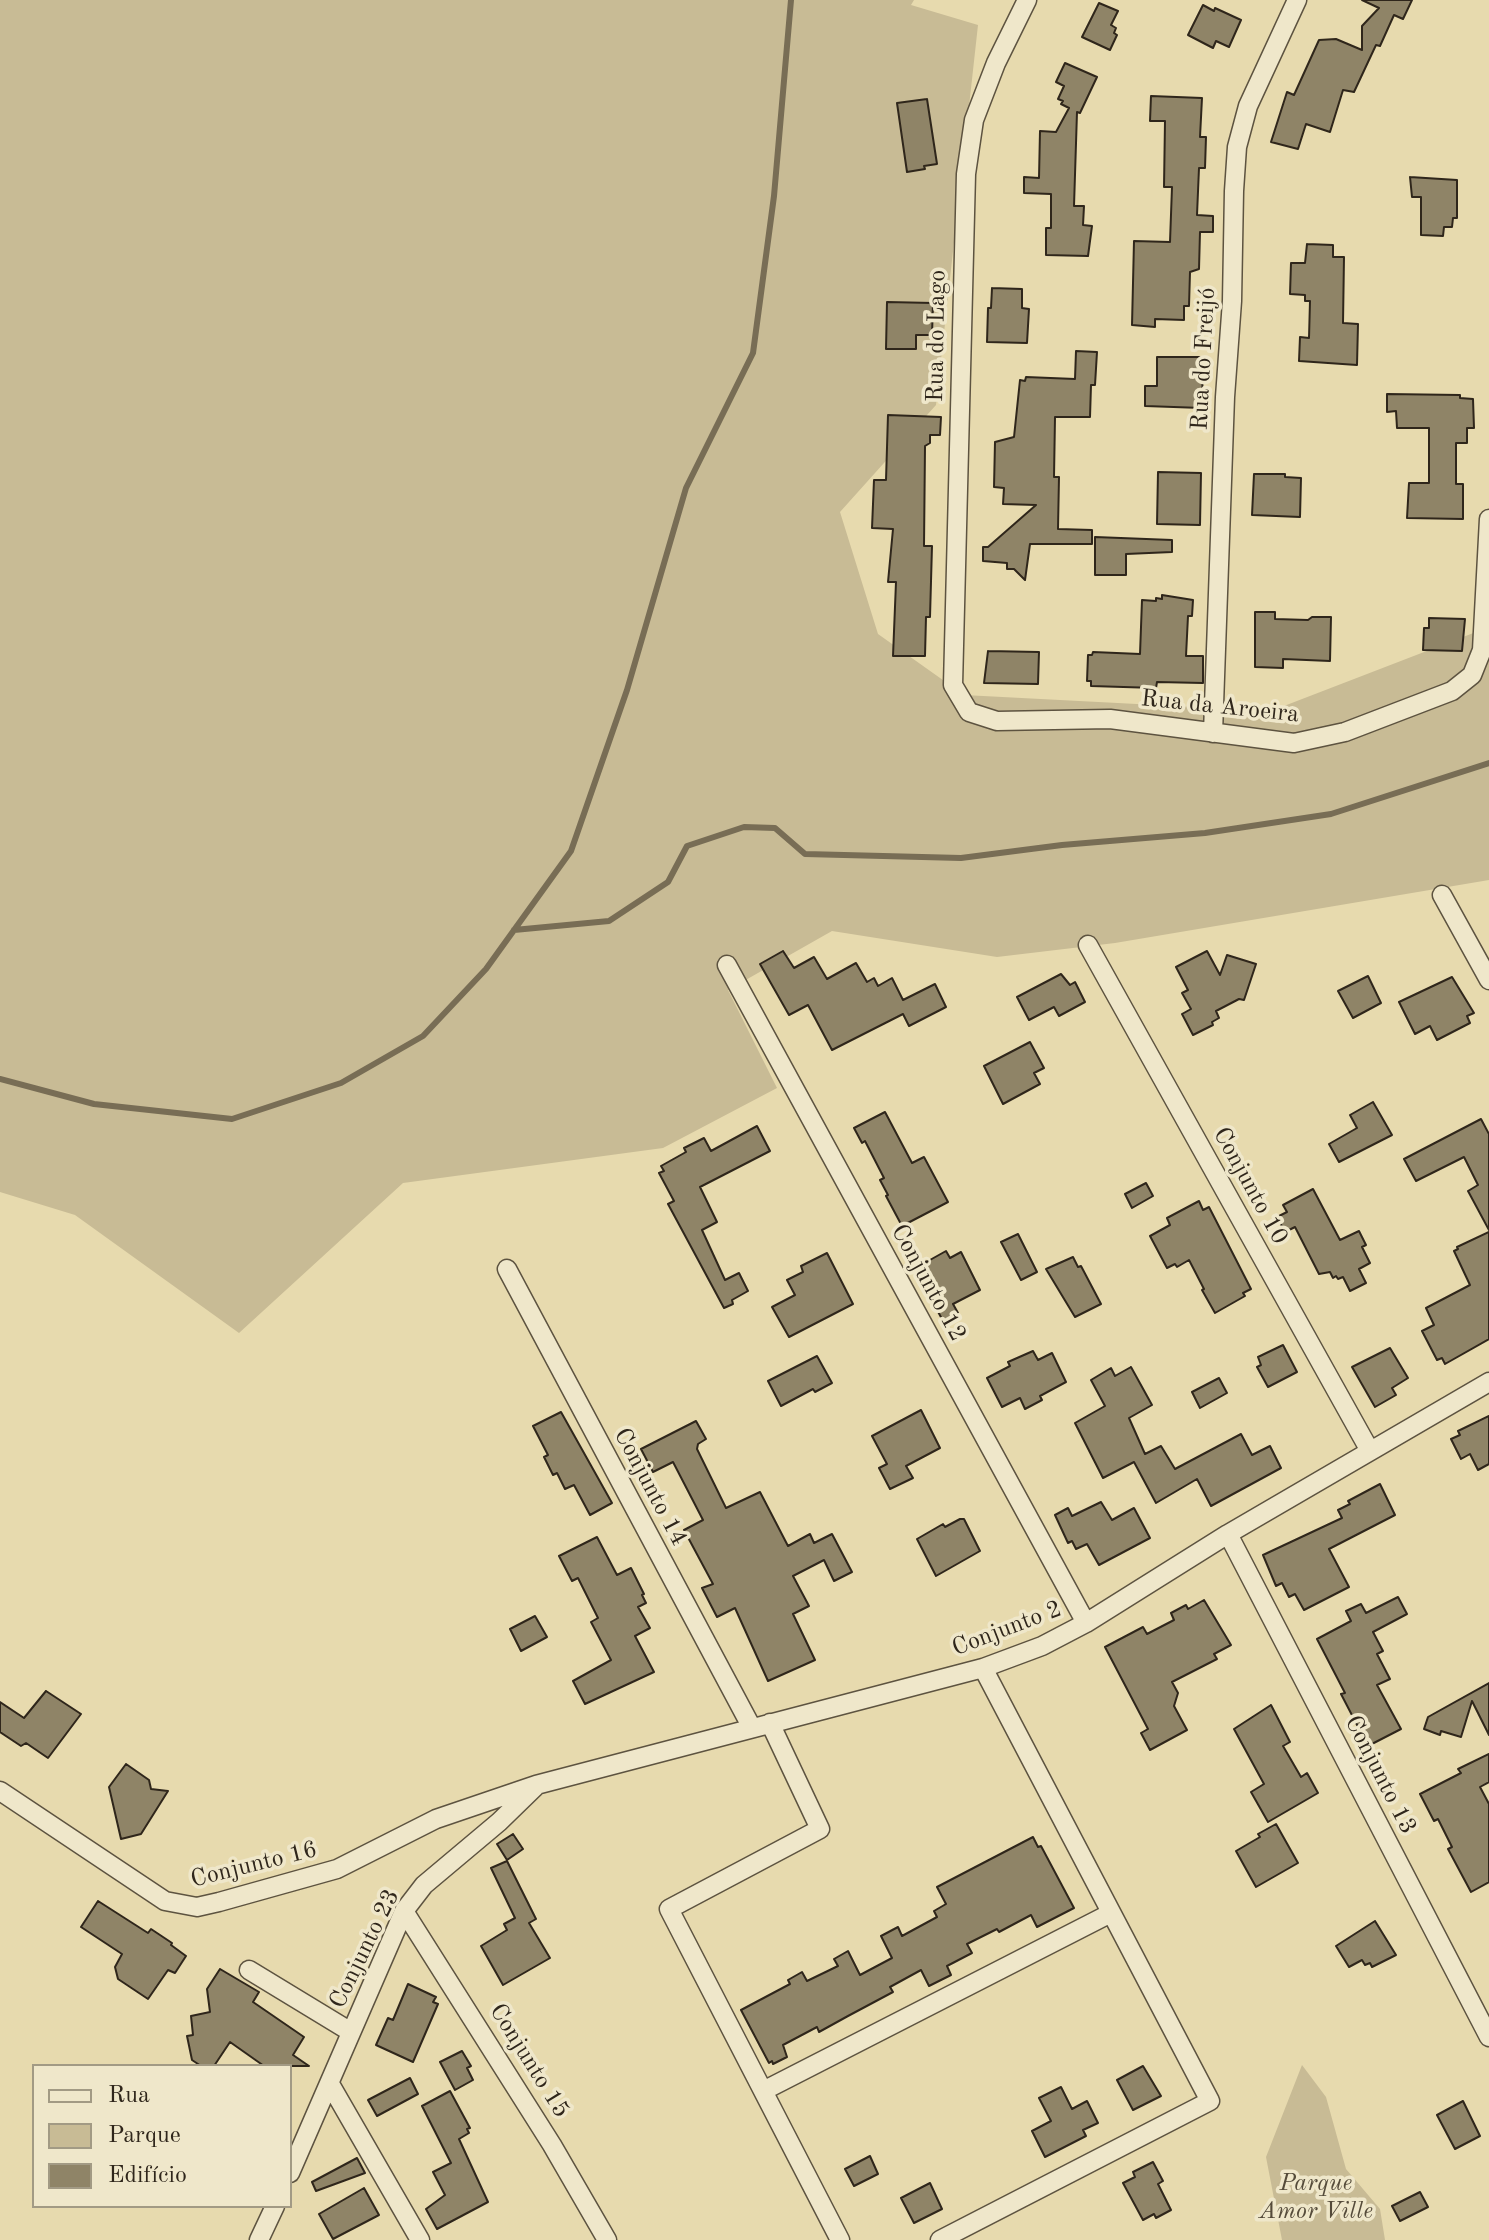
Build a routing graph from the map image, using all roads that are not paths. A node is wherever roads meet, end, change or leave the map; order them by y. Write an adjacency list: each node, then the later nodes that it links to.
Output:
1 (1027, 0): 4 (street, Rua do Lago)
2 (1297, 0): 5 (street, Rua do Freijó)
3 (1489, 519): 5 (street, Rua da Aroeira)
4 (953, 685): 5 (street, Rua da Aroeira)
5 (1213, 733)
6 (1442, 895): 9 (street)
7 (1088, 945): 12 (street, Conjunto 10)
8 (727, 965): 14 (street, Conjunto 12)
9 (1489, 980)
10 (507, 1269): 16 (street, Conjunto 14)
11 (1489, 1382): 12 (street, Conjunto 2)
12 (1370, 1451): 13 (street, Conjunto 2)
13 (1228, 1534): 14 (street, Conjunto 2); 23 (street, Conjunto 13)
14 (1086, 1623): 15 (street, Conjunto 2)
15 (983, 1668): 16 (street, Conjunto 2); 20 (street)
16 (761, 1725): 17 (street, Conjunto 2); 25 (street, Conjunto 14)
17 (536, 1785): 18 (street, Conjunto 16); 19 (street, Conjunto 23)
18 (0, 1791)
19 (404, 1911): 22 (street, Conjunto 23); 30 (street, Conjunto 15)
20 (1111, 1913): 25 (street); 32 (street)
21 (249, 1970): 22 (street)
22 (351, 2032): 24 (street, Conjunto 23)
23 (1489, 2037)
24 (330, 2084): 26 (street, Conjunto 23); 29 (street)
25 (763, 2091): 31 (street)
26 (292, 2169)
27 (274, 2208): 28 (street)
28 (259, 2240)
29 (420, 2240)
30 (607, 2240)
31 (840, 2240)
32 (940, 2240)

